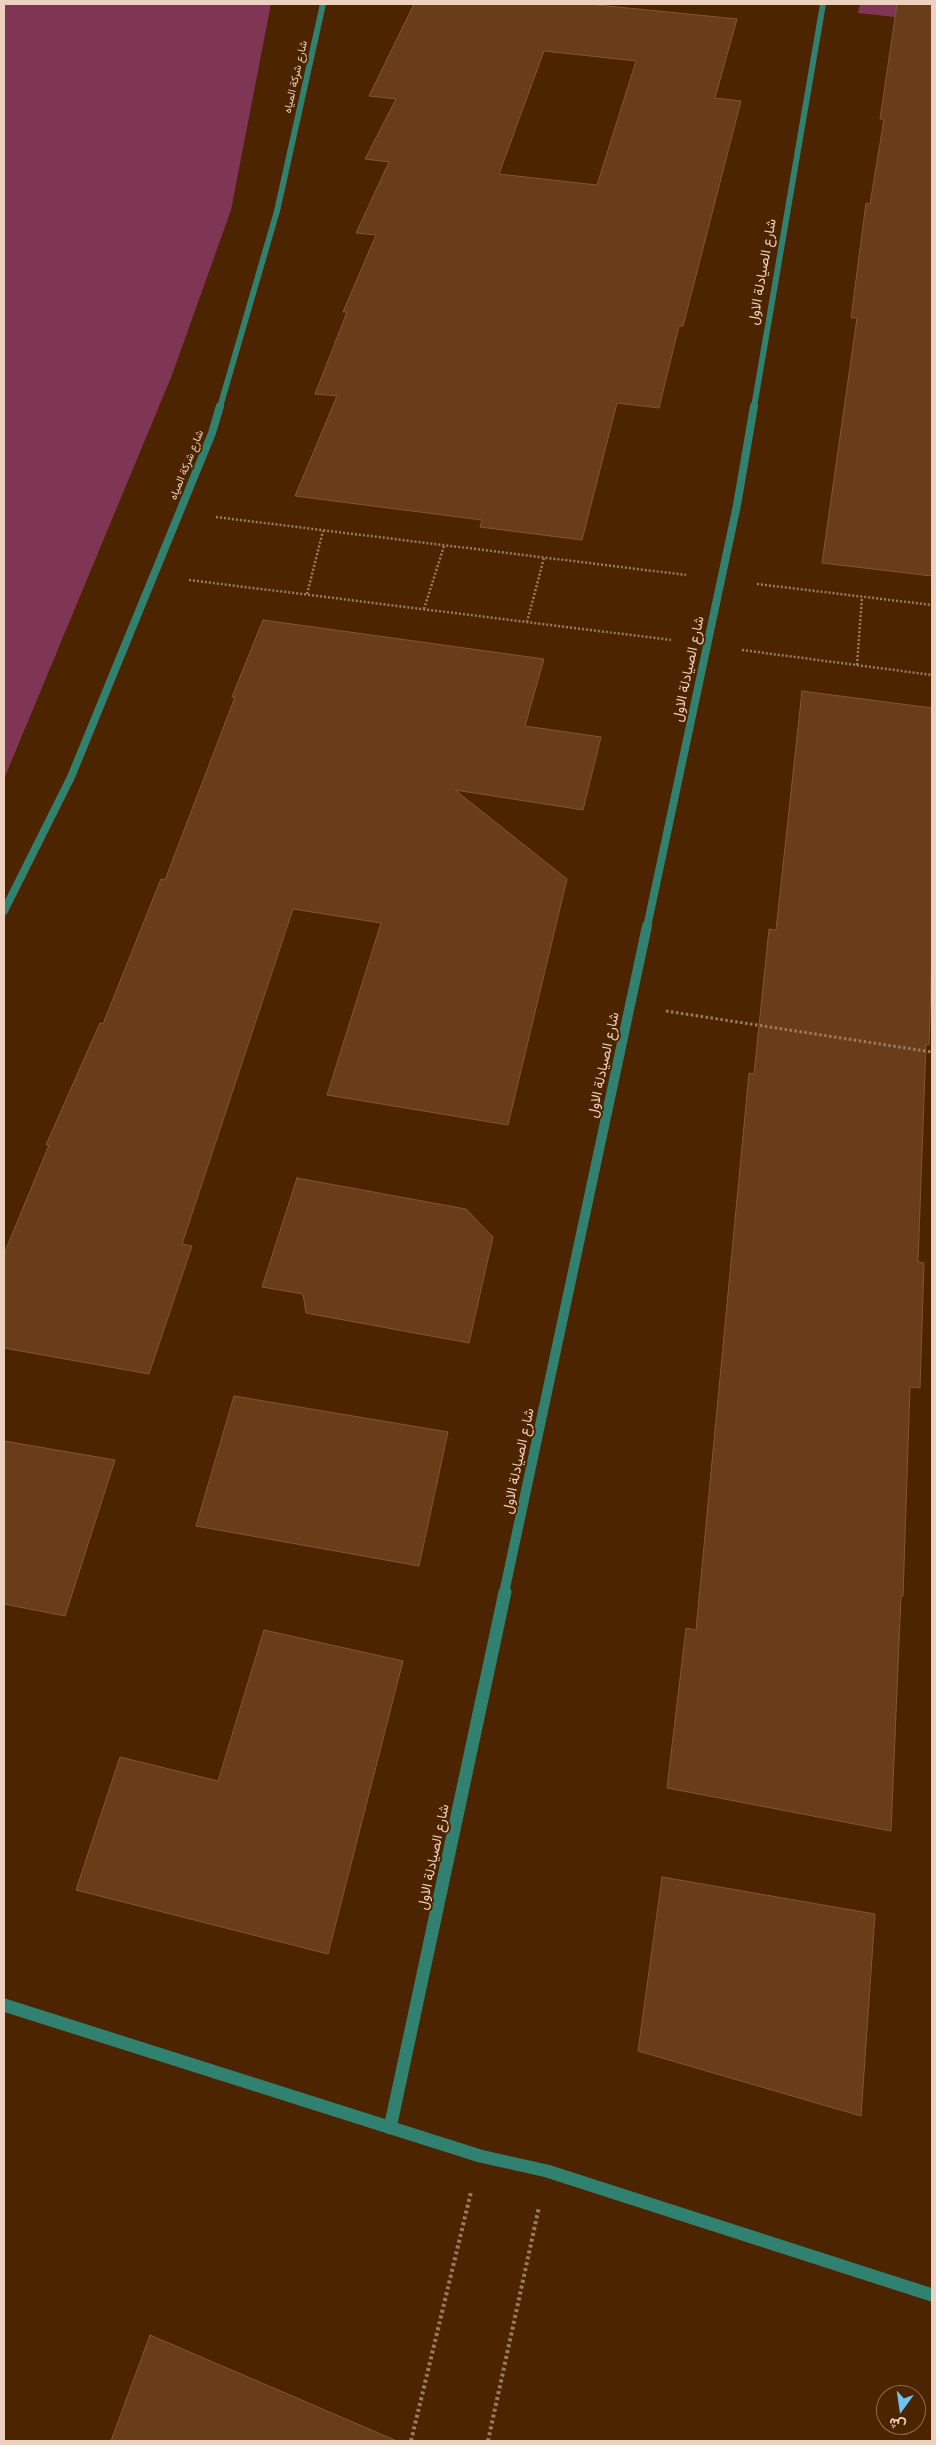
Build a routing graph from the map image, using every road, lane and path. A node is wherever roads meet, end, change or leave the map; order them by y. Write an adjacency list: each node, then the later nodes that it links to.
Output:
1 (330, 4): 3 (street)
2 (823, 4): 9 (street, شارع الصيادلة الاول)
3 (323, 7): 4 (street, شارع شركة المياه)
4 (180, 513): 5 (path); 8 (street, شارع شركة المياه)
5 (323, 531): 6 (path); 10 (path)
6 (444, 546): 7 (path); 13 (path)
7 (544, 558): 9 (path); 14 (path)
8 (154, 575): 10 (path); 18 (street, شارع شركة المياه)
9 (722, 580): 11 (path); 15 (street, شارع الصيادلة الاول)
10 (307, 594): 13 (path)
11 (862, 597): 12 (path); 16 (path)
12 (932, 605)
13 (424, 609): 14 (path)
14 (527, 622): 15 (path)
15 (708, 645): 16 (path); 19 (street, شارع الصيادلة الاول)
16 (857, 665): 17 (path)
17 (932, 675)
18 (4, 911)
19 (630, 1006): 20 (path); 22 (street, شارع الصيادلة الاول)
20 (932, 1052)
21 (4, 2006): 22 (street)
22 (390, 2128): 23 (street)
23 (480, 2156): 24 (street); 26 (path)
24 (547, 2171): 25 (street); 27 (path)
25 (932, 2295)
26 (411, 2441)
27 (488, 2441)

